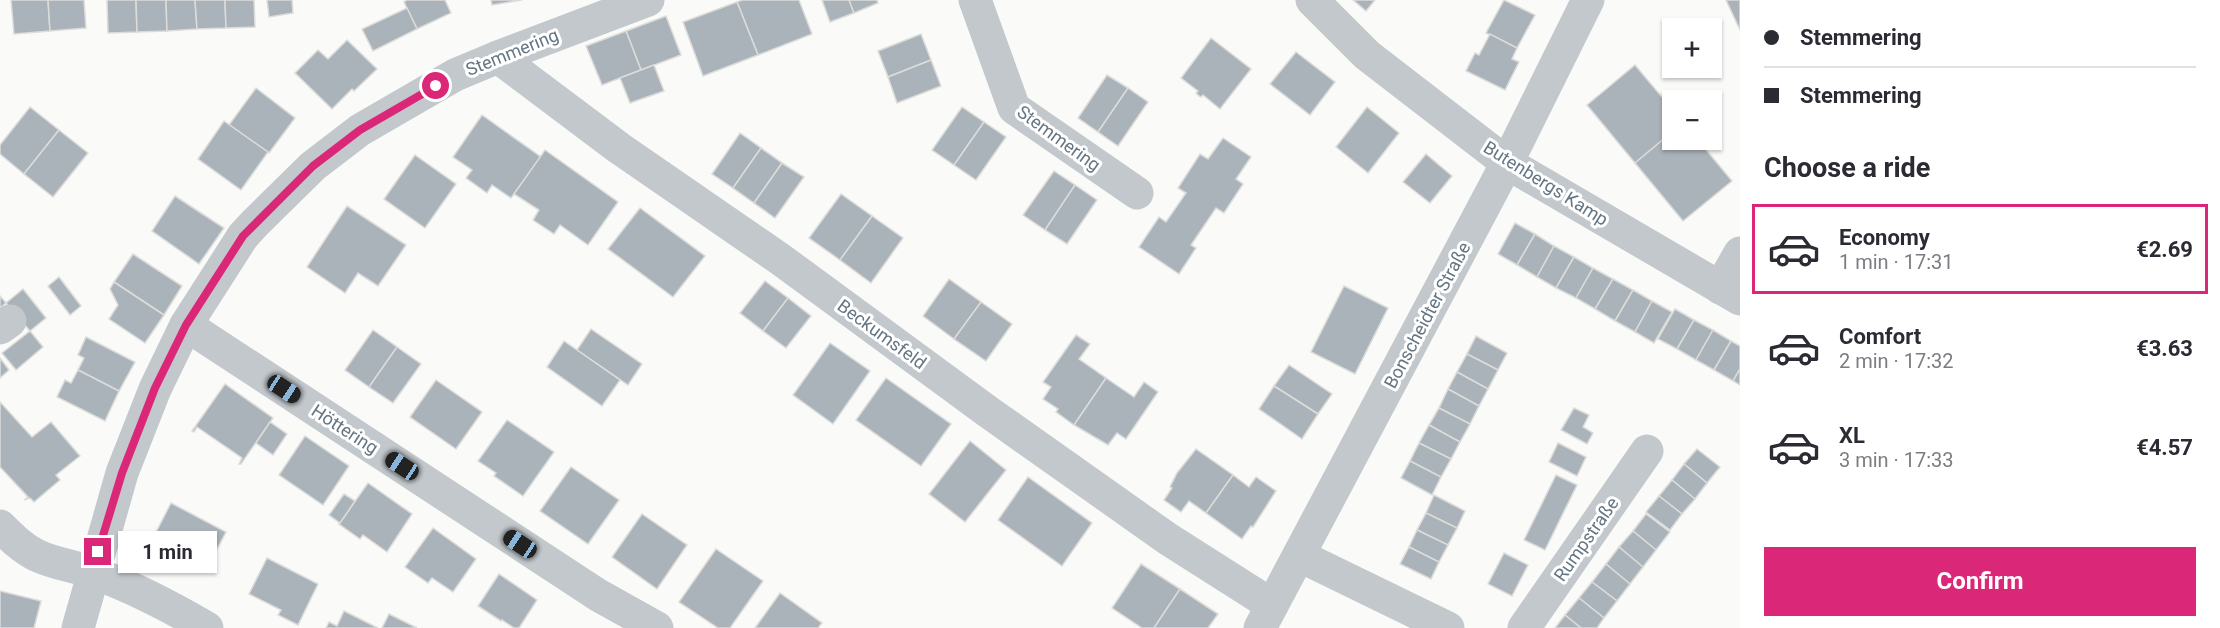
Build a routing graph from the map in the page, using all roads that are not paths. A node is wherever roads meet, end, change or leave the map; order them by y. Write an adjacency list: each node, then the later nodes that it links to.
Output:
1 (648, 0): 5 (street, Stemmering)
2 (975, 0): 7 (street, Stemmering)
3 (1312, 0): 6 (street, Butenbergs Kamp)
4 (1588, 0): 6 (street, Bonscheidter Straße)
5 (498, 57): 10 (street, Stemmering); 15 (street, Beckumsfeld)
6 (1507, 163): 9 (street, Butenbergs Kamp); 13 (street, Bonscheidter Straße)
7 (1137, 193)
8 (1740, 253): 9 (street)
9 (1730, 294)
10 (186, 325): 14 (street, Stemmering); 18 (street, Höttering)
11 (1647, 451): 20 (street, Rumpstraße)
12 (0, 526): 14 (street)
13 (1300, 556): 15 (street, Bonscheidter Straße); 19 (street)
14 (93, 572): 16 (street, Stemmering); 17 (street)
15 (1266, 616)
16 (78, 628)
17 (207, 628)
18 (657, 628)
19 (1448, 628)
20 (1524, 628)

